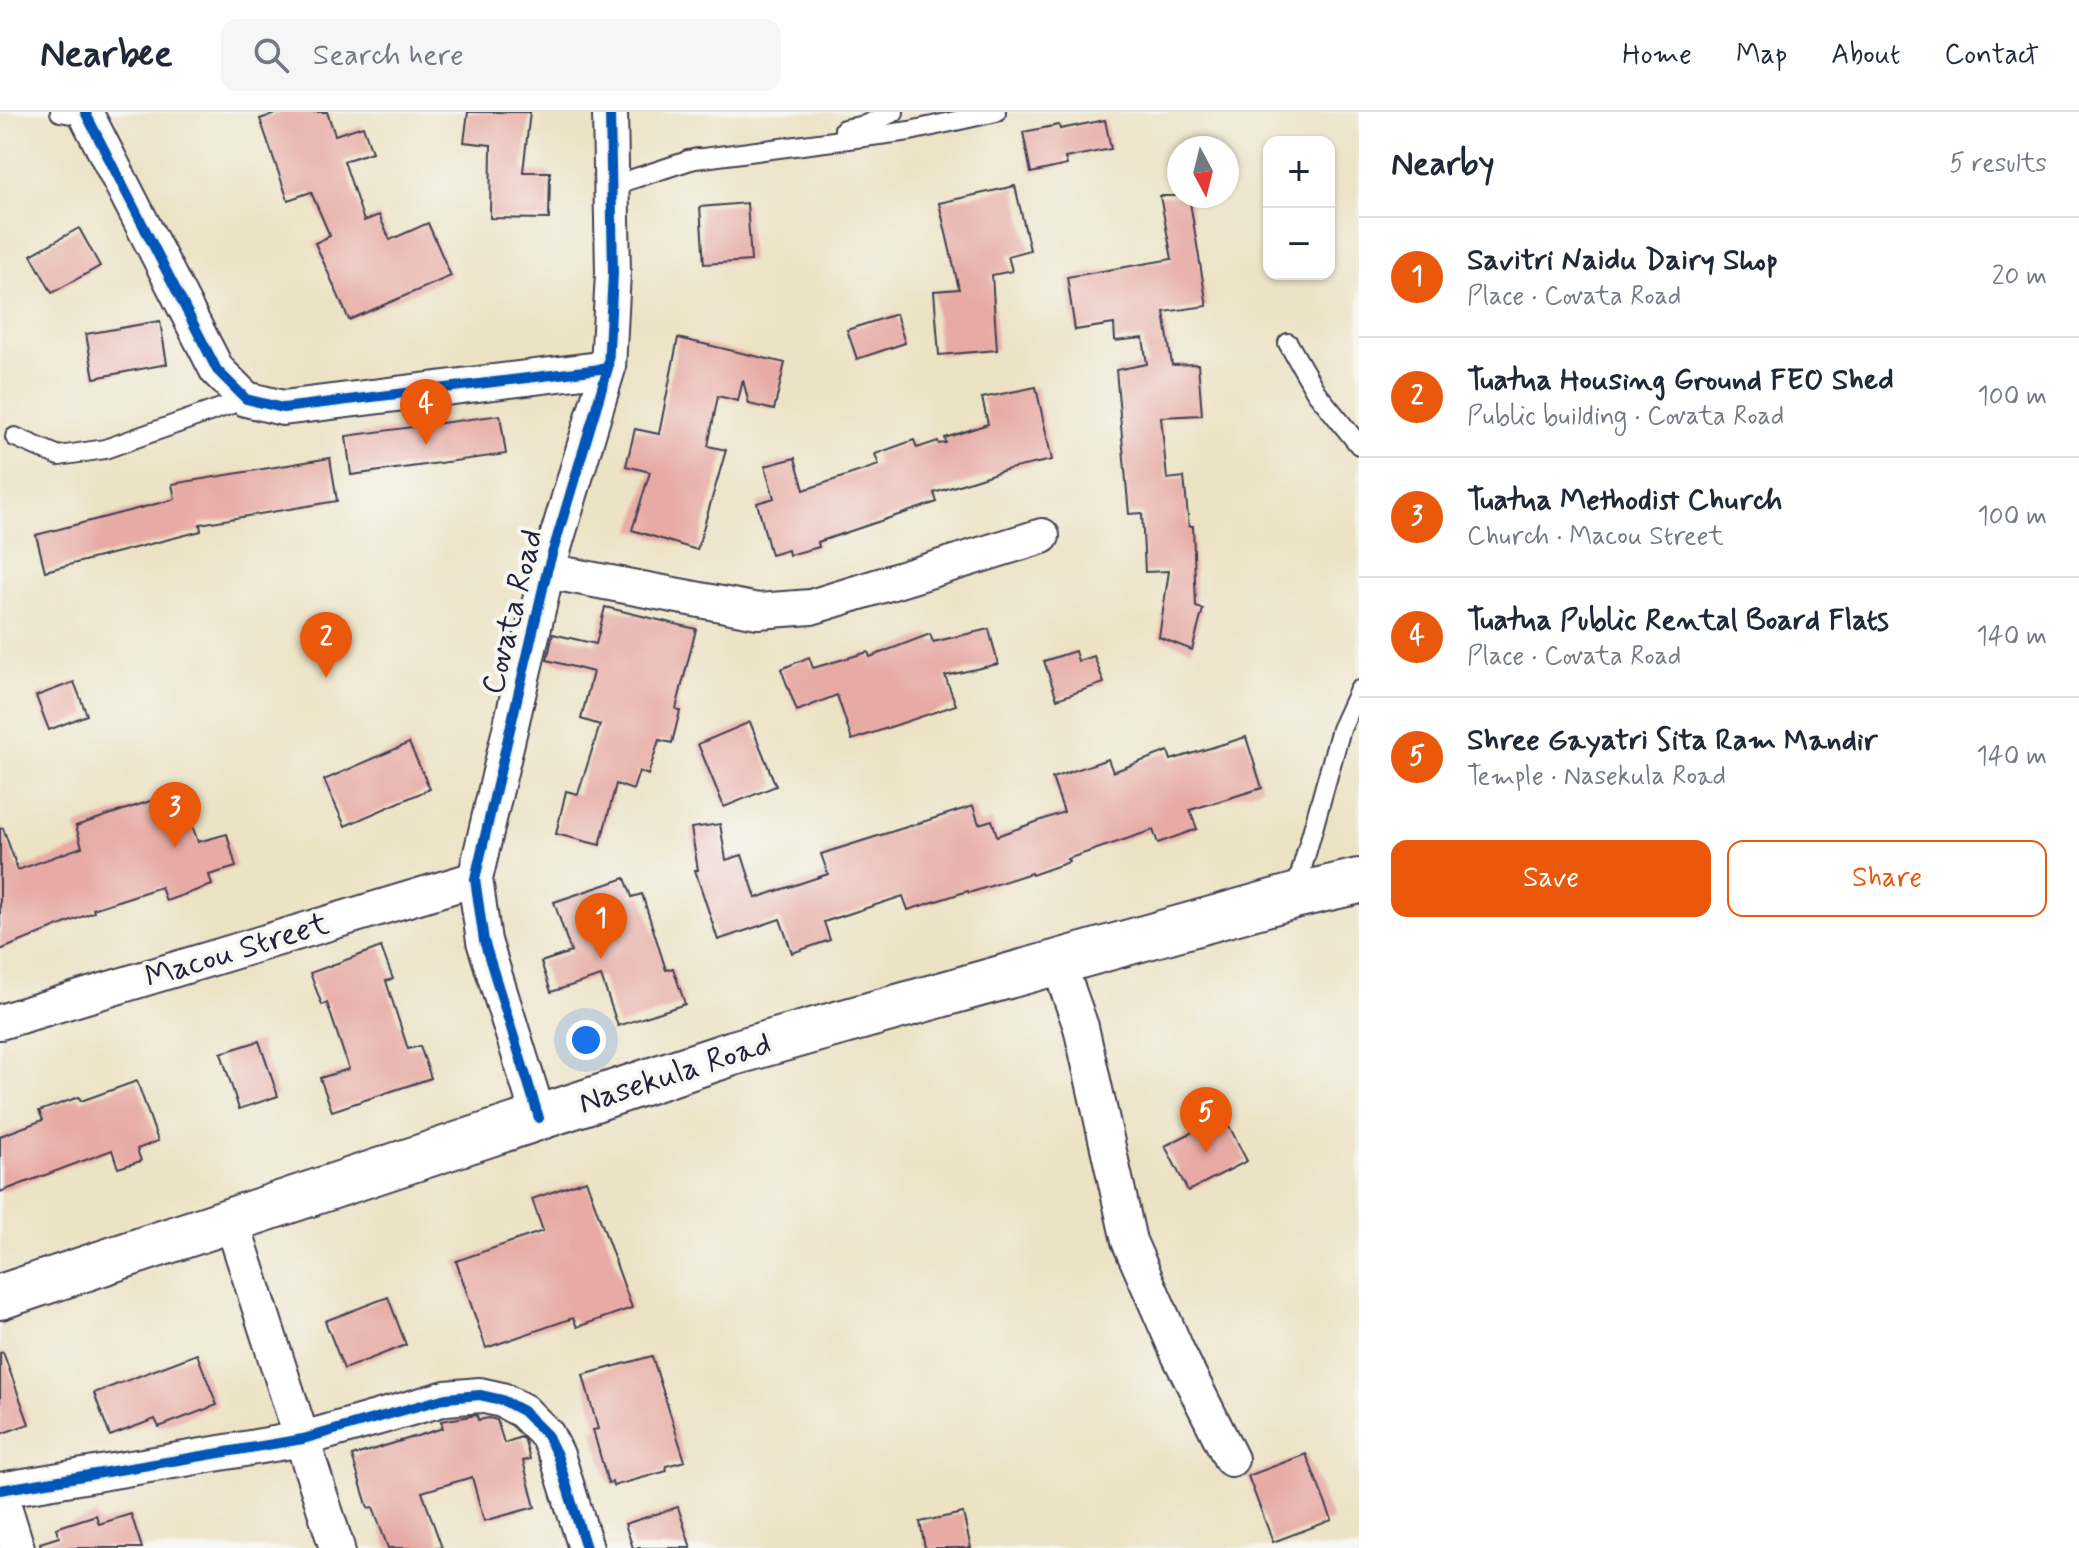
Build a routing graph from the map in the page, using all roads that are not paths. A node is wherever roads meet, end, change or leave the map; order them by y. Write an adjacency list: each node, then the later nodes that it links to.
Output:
1 (610, 112): 6 (street, Covata Road)
2 (894, 112): 5 (lane)
3 (996, 112): 5 (lane)
4 (77, 114): 9 (street)
5 (688, 160): 6 (lane)
6 (611, 186): 8 (street, Covata Road)
7 (1288, 343): 11 (lane)
8 (608, 368): 9 (street); 13 (street, Covata Road)
9 (246, 399): 10 (lane)
10 (15, 437)
11 (1359, 445)
12 (1042, 536): 13 (street)
13 (547, 571): 15 (street, Covata Road)
14 (1359, 690): 17 (lane)
15 (475, 879): 19 (street, Macou Street); 20 (street, Covata Road)
16 (1359, 881): 17 (main road, Nasekula Road)
17 (1294, 896): 18 (main road, Nasekula Road)
18 (1058, 962): 20 (main road, Nasekula Road); 24 (street)
19 (0, 1022)
20 (539, 1118): 21 (main road, Nasekula Road)
21 (231, 1219): 22 (main road, Nasekula Road); 23 (street)
22 (0, 1297)
23 (303, 1439): 25 (street); 27 (street); 28 (street)
24 (1231, 1459)
25 (0, 1492): 26 (street)
26 (17, 1548)
27 (337, 1548)
28 (586, 1548)

